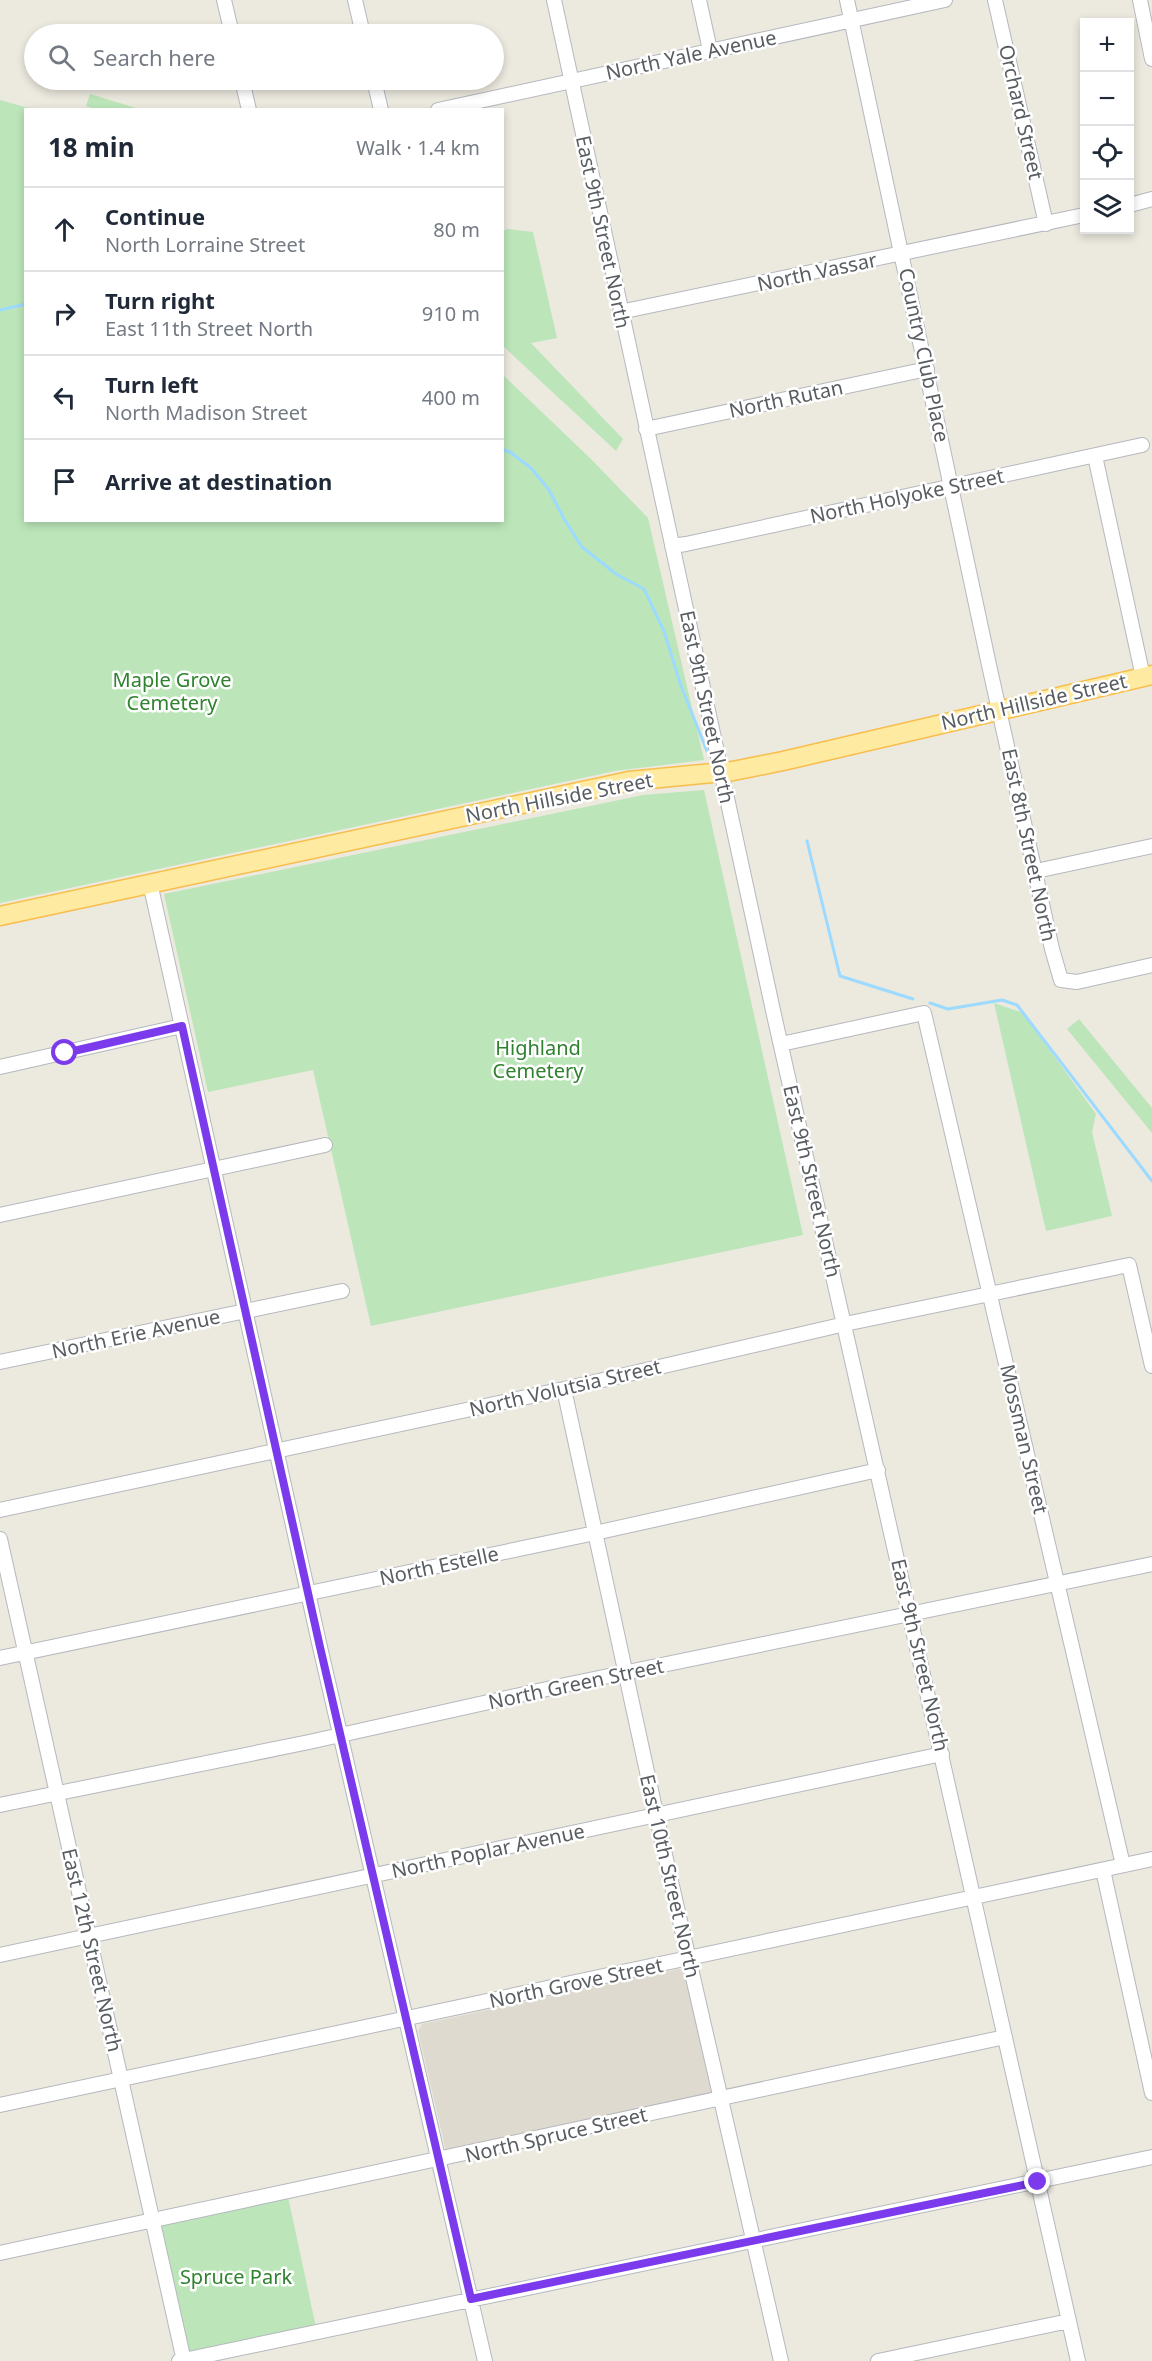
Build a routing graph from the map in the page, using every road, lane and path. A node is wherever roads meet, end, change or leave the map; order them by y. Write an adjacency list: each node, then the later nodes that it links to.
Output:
1 (224, 0): 10 (street)
2 (355, 0): 11 (street)
3 (554, 0): 14 (street, East 9th Street North)
4 (699, 0): 12 (street)
5 (847, 0): 9 (street, Country Club Place)
6 (945, 0): 9 (street, North Yale Avenue)
7 (995, 0): 23 (street, Orchard Street)
8 (1140, 0): 13 (street)
9 (852, 20): 12 (street, North Yale Avenue); 24 (street, Country Club Place)
10 (230, 24)
11 (361, 24)
12 (710, 50): 14 (street, North Yale Avenue)
13 (1152, 59)
14 (571, 81): 19 (street, North Yale Avenue); 25 (street, East 9th Street North)
15 (244, 90): 17 (street)
16 (376, 90): 18 (street)
17 (249, 108)
18 (381, 108)
19 (447, 108)
20 (1152, 199): 21 (street)
21 (1134, 204)
22 (1080, 216): 23 (street, North Vassar)
23 (1046, 224): 24 (street, North Vassar)
24 (902, 255): 25 (street, North Vassar); 26 (street, Country Club Place)
25 (620, 312): 27 (street, East 9th Street North)
26 (927, 369): 27 (street, North Rutan); 30 (street, Country Club Place)
27 (646, 429): 31 (street, East 9th Street North)
28 (1142, 446): 29 (street, North Holyoke Street)
29 (1095, 456): 30 (street, North Holyoke Street); 32 (street)
30 (951, 486): 31 (street, North Holyoke Street); 33 (street, Country Club Place)
31 (672, 546): 34 (street, East 9th Street North)
32 (1148, 676): 33 (main road, North Hillside Street)
33 (999, 710): 34 (main road, North Hillside Street); 36 (street, East 8th Street North)
34 (721, 773): 37 (main road, North Hillside Street); 41 (street, East 9th Street North)
35 (1152, 846): 36 (street)
36 (1036, 871): 39 (street, East 8th Street North)
37 (150, 883): 38 (main road, North Hillside Street); 40 (street)
38 (0, 916)
39 (1152, 965)
40 (182, 1026): 42 (street); 44 (street)
41 (781, 1044): 47 (street, Mossman Street); 49 (street, East 9th Street North)
42 (0, 1067)
43 (325, 1145): 44 (street)
44 (213, 1170): 45 (street); 48 (street)
45 (0, 1215)
46 (342, 1291): 48 (street, North Erie Avenue)
47 (990, 1294): 49 (street, North Volutsia Street); 51 (street, North Volutsia Street); 59 (street, Mossman Street)
48 (246, 1311): 50 (street, North Erie Avenue); 53 (street)
49 (845, 1324): 52 (street, North Volutsia Street); 54 (street, East 9th Street North)
50 (0, 1362)
51 (1152, 1366)
52 (564, 1389): 53 (street, North Volutsia Street); 56 (street, East 10th Street North)
53 (278, 1450): 55 (street, North Volutsia Street); 60 (street)
54 (878, 1470): 56 (street, North Estelle); 61 (street, East 9th Street North)
55 (0, 1510)
56 (595, 1533): 60 (street, North Estelle); 64 (street, East 10th Street North)
57 (0, 1539): 62 (street, East 12th Street North)
58 (1152, 1564): 59 (street, North Green Street)
59 (1058, 1584): 61 (street, North Green Street); 71 (street, Mossman Street)
60 (309, 1593): 62 (street, North Estelle); 65 (street)
61 (910, 1614): 64 (street, North Green Street); 66 (street, East 9th Street North)
62 (26, 1653): 63 (street, North Estelle); 67 (street, East 12th Street North)
63 (0, 1658)
64 (626, 1673): 65 (street, North Green Street); 69 (street, East 10th Street North)
65 (341, 1735): 67 (street, North Green Street); 73 (street)
66 (942, 1754): 69 (street, North Poplar Avenue); 74 (street, East 9th Street North)
67 (57, 1793): 68 (street, North Green Street); 75 (street, East 12th Street North)
68 (0, 1805)
69 (656, 1816): 73 (street, North Poplar Avenue); 77 (street, East 10th Street North)
70 (1152, 1859): 71 (street, North Grove Street)
71 (1123, 1865): 72 (street, North Grove Street)
72 (1103, 1870): 74 (street, North Grove Street); 81 (street)
73 (373, 1875): 75 (street, North Poplar Avenue); 78 (street)
74 (974, 1898): 77 (street, North Grove Street); 79 (street, East 9th Street North)
75 (89, 1936): 76 (street, North Poplar Avenue); 80 (street, East 12th Street North)
76 (0, 1955)
77 (689, 1959): 78 (street, North Grove Street); 82 (street, East 10th Street North)
78 (406, 2020): 80 (street, North Grove Street); 85 (street)
79 (1005, 2037): 82 (street, North Spruce Street); 86 (street, East 9th Street North)
80 (121, 2080): 83 (street, North Grove Street); 87 (street, East 12th Street North)
81 (1152, 2093)
82 (720, 2098): 85 (street, North Spruce Street); 88 (street, East 10th Street North)
83 (0, 2105)
84 (1152, 2157): 86 (street)
85 (439, 2161): 87 (street, North Spruce Street); 90 (street)
86 (1038, 2182): 88 (street); 91 (street, East 9th Street North)
87 (153, 2220): 89 (street, North Spruce Street); 92 (street, East 12th Street North)
88 (753, 2240): 90 (street); 94 (street, East 10th Street North)
89 (0, 2253)
90 (471, 2299): 92 (street); 93 (street)
91 (1069, 2321): 95 (street); 96 (street, East 9th Street North)
92 (182, 2361)
93 (484, 2361)
94 (781, 2361)
95 (878, 2361)
96 (1078, 2361)

